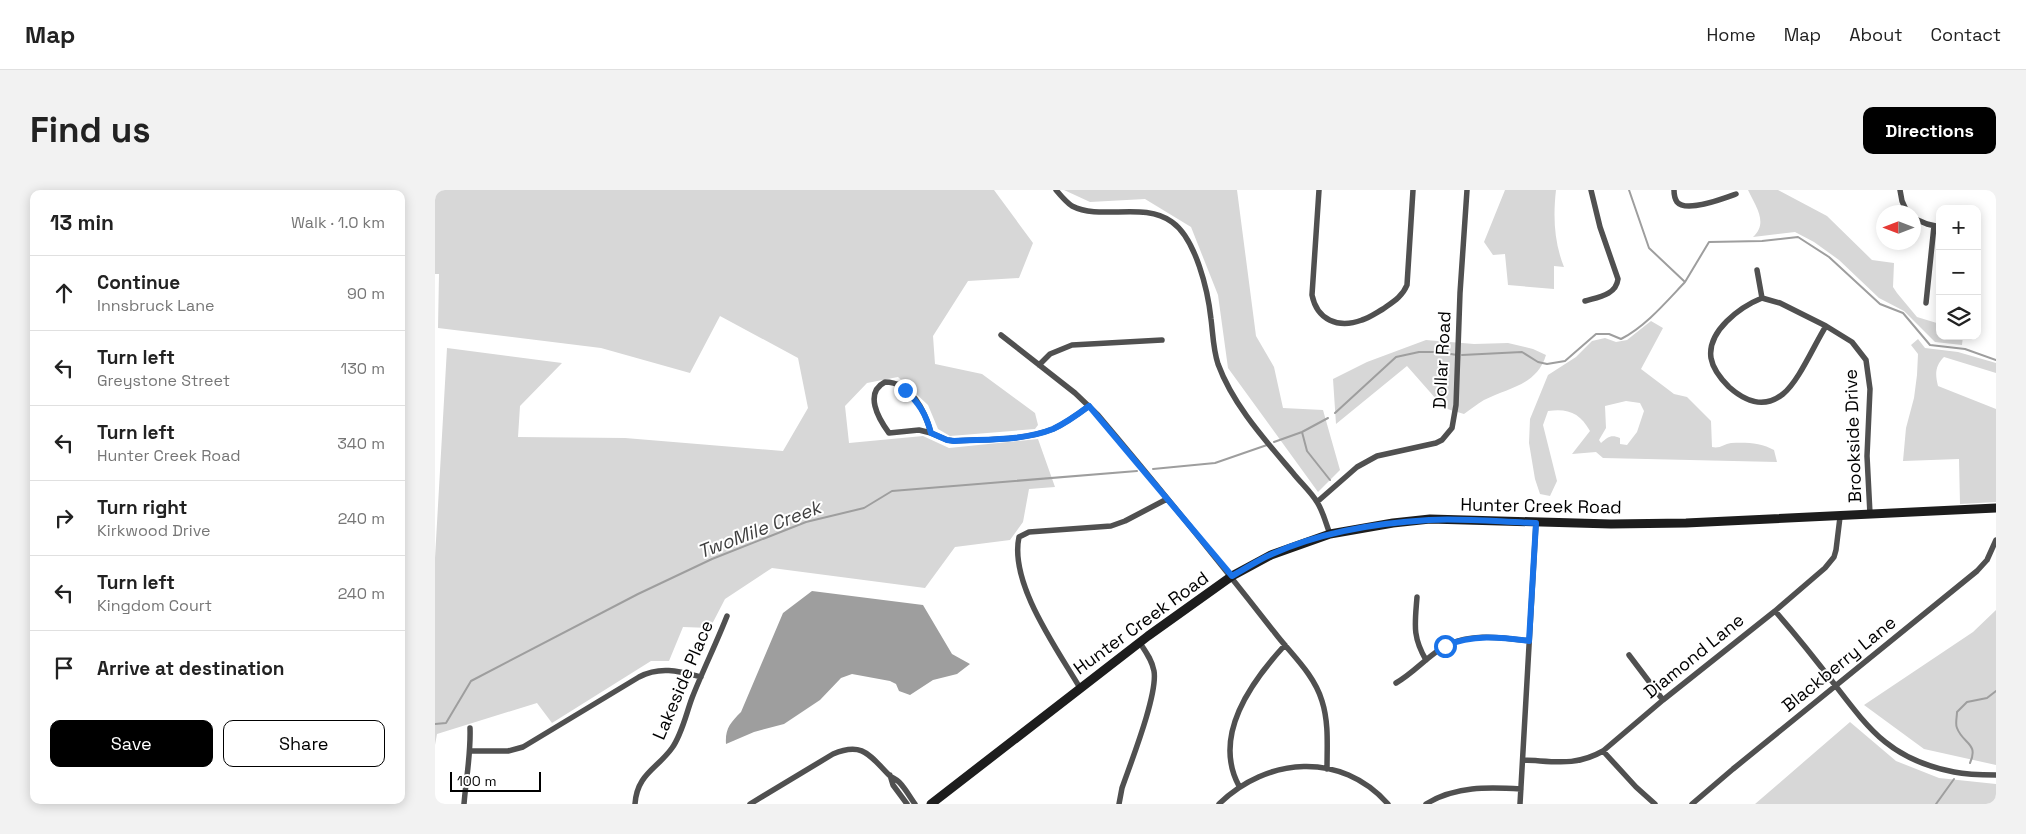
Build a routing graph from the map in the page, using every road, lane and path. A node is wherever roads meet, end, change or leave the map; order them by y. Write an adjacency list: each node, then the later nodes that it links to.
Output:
1 (1056, 190): 24 (street)
2 (1319, 190): 3 (street)
3 (1413, 190)
4 (1467, 190): 24 (street, Dollar Road)
5 (1591, 190): 15 (street)
6 (1673, 190): 8 (street)
7 (1900, 190): 9 (street)
8 (1736, 194)
9 (1904, 205)
10 (1921, 221): 11 (street)
11 (1936, 227)
12 (1936, 234): 16 (street)
13 (1757, 270): 14 (street)
14 (1762, 298): 17 (street, Brookside Drive); 17 (street)
15 (1585, 301)
16 (1926, 303)
17 (1827, 326): 26 (street, Brookside Drive)
18 (1001, 335): 20 (street)
19 (1162, 340): 20 (street)
20 (1039, 365): 21 (street)
21 (1089, 406): 22 (street); 23 (street)
22 (931, 433): 22 (street)
23 (1167, 499): 31 (street); 43 (street)
24 (1317, 502): 29 (street)
25 (1996, 508): 26 (main road, Hunter Creek Road)
26 (1870, 514): 27 (main road, Hunter Creek Road)
27 (1840, 517): 28 (main road, Hunter Creek Road); 33 (street, Diamond Lane)
28 (1536, 523): 29 (main road, Hunter Creek Road); 35 (street)
29 (1330, 534): 31 (main road, Hunter Creek Road)
30 (1996, 540): 42 (street, Blackberry Lane)
31 (1232, 576): 36 (main road, Hunter Creek Road); 37 (street)
32 (1417, 598): 39 (street)
33 (1775, 611): 42 (street); 44 (street, Diamond Lane)
34 (727, 616): 40 (street, Lakeside Place)
35 (1529, 641): 39 (street); 48 (street)
36 (1140, 643): 43 (main road, Hunter Creek Road); 60 (street)
37 (1285, 645): 49 (street); 52 (street)
38 (1629, 655): 44 (street)
39 (1426, 660): 41 (street)
40 (701, 677): 46 (street); 55 (street, Lakeside Place)
41 (1396, 683)
42 (1835, 685): 51 (street); 66 (street, Blackberry Lane)
43 (1080, 688): 59 (main road, Hunter Creek Road)
44 (1663, 700): 47 (street, Diamond Lane)
45 (470, 728): 46 (street)
46 (471, 751): 54 (street)
47 (1603, 751): 48 (street, Diamond Lane); 65 (street)
48 (1523, 760): 53 (street)
49 (1327, 769): 52 (street); 62 (street)
50 (890, 775): 56 (street); 57 (street); 58 (street)
51 (1996, 775)
52 (1239, 786): 61 (street)
53 (1521, 790): 63 (street); 64 (street)
54 (464, 804)
55 (635, 804)
56 (750, 804)
57 (907, 804)
58 (915, 804)
59 (932, 804)
60 (1119, 804)
61 (1219, 804)
62 (1388, 804)
63 (1426, 804)
64 (1520, 804)
65 (1655, 804)
66 (1692, 804)

